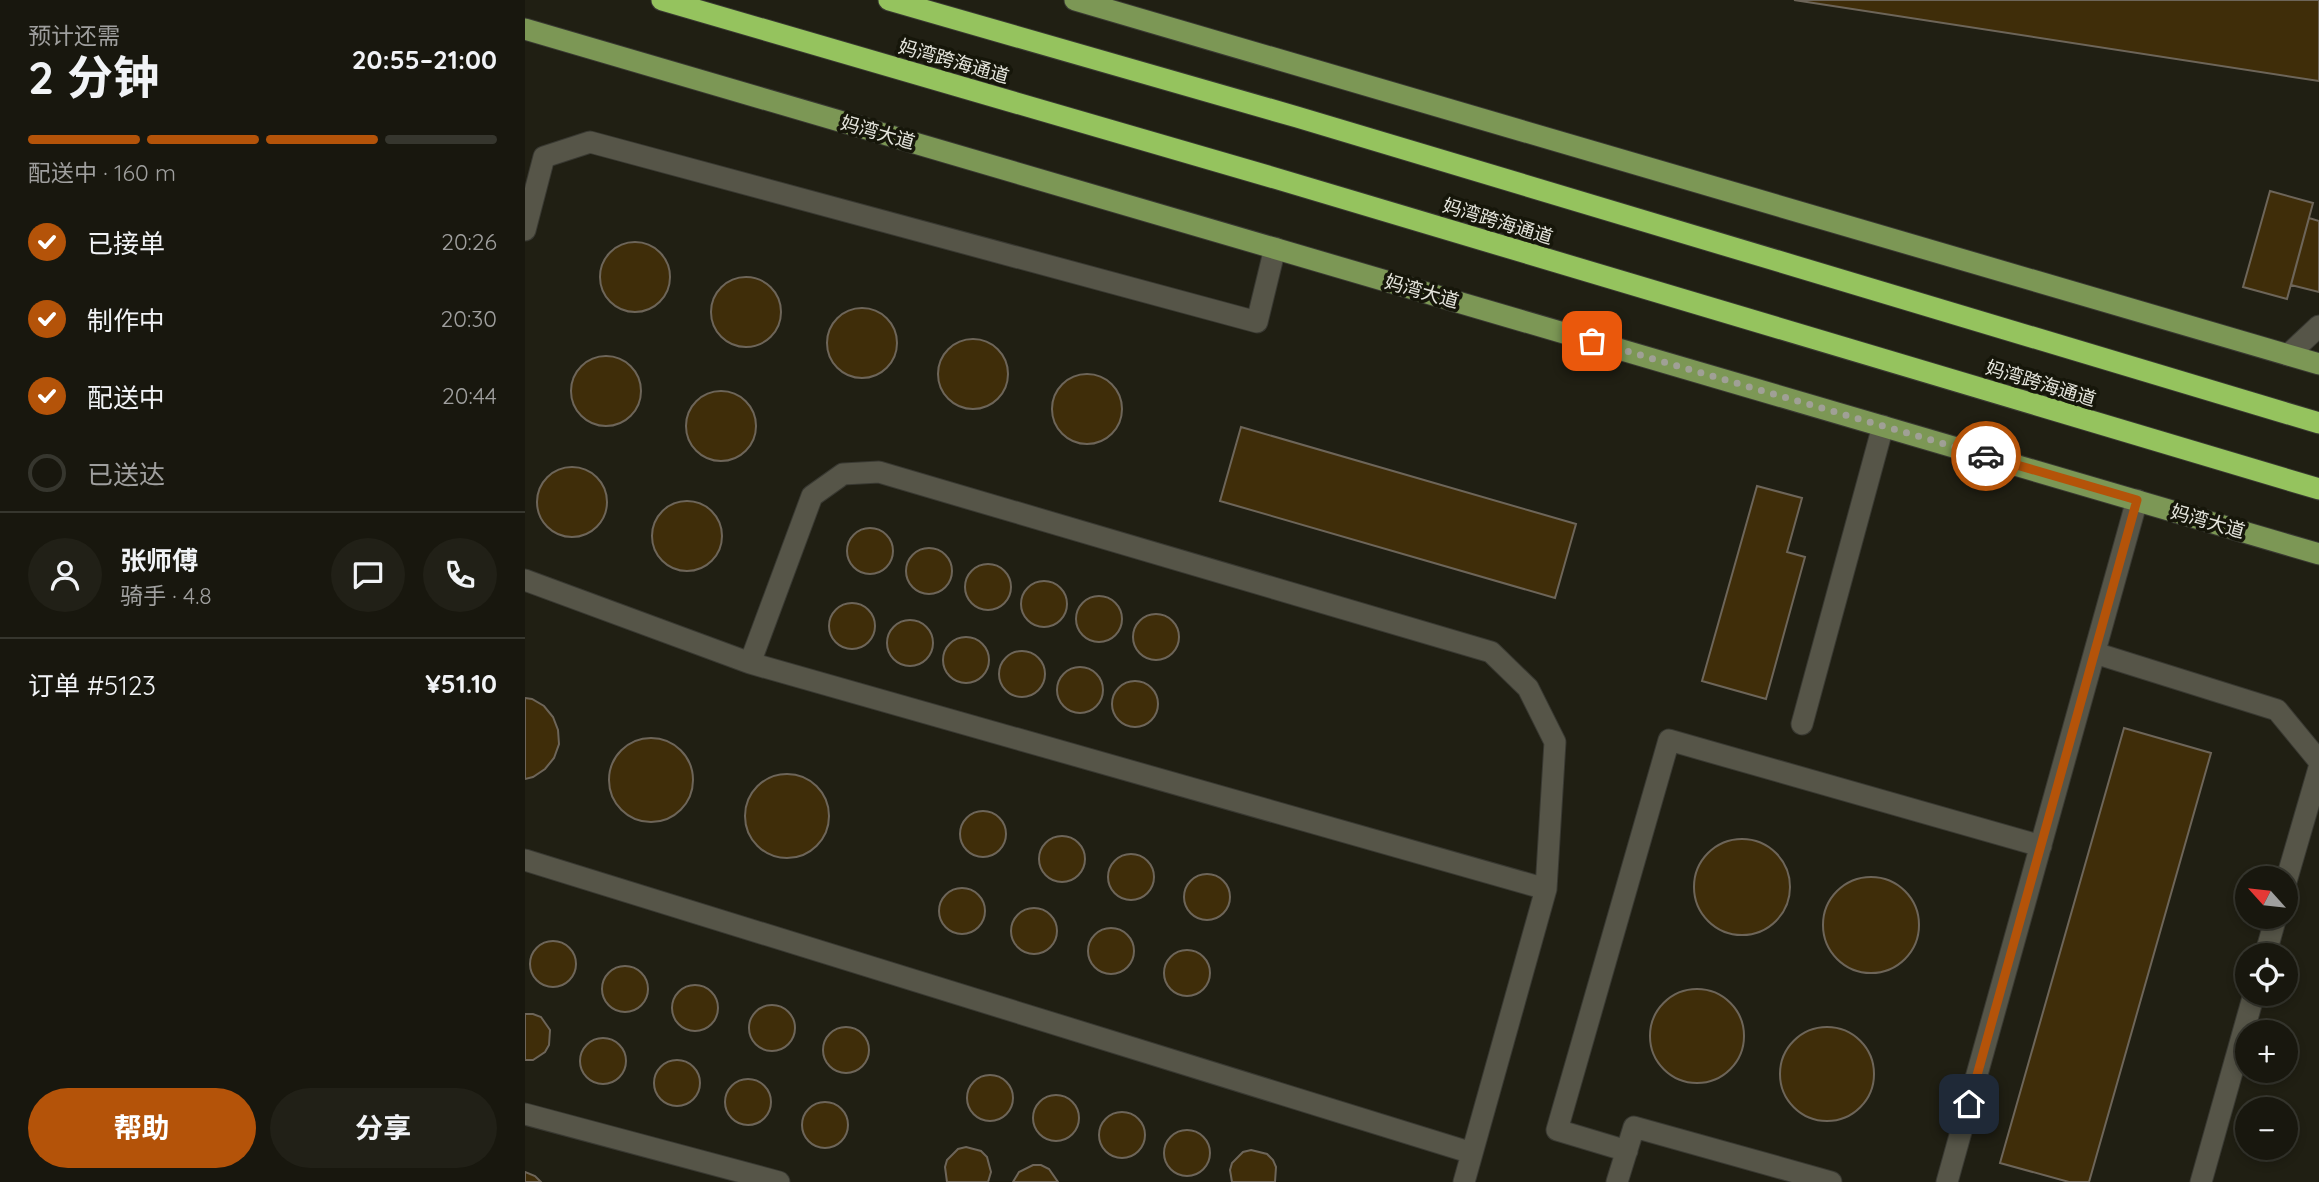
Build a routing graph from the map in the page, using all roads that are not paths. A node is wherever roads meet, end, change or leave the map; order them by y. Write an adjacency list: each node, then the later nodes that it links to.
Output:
1 (662, 0): 12 (highway, 妈湾跨海通道)
2 (889, 0): 10 (highway)
3 (1075, 0): 8 (main road)
4 (525, 29): 6 (main road, 妈湾大道)
5 (525, 230): 6 (lane)
6 (1275, 248): 11 (main road, 妈湾大道)
7 (2319, 326): 8 (lane)
8 (2288, 355): 9 (main road)
9 (2319, 364)
10 (2319, 423)
11 (1883, 426): 13 (main road, 妈湾大道); 18 (lane)
12 (2319, 489)
13 (2137, 500): 14 (main road, 妈湾大道); 16 (lane)
14 (2319, 554)
15 (525, 580): 17 (lane)
16 (2095, 653): 19 (lane); 21 (lane)
17 (750, 663): 24 (lane); 24 (lane)
18 (1802, 724)
19 (2319, 761)
20 (2319, 768): 23 (lane)
21 (2041, 846): 27 (lane); 33 (lane)
22 (525, 860): 28 (lane)
23 (2291, 866)
24 (1546, 890): 28 (lane)
25 (2251, 1006): 34 (lane)
26 (525, 1114): 29 (lane)
27 (1627, 1151): 31 (lane); 32 (lane)
28 (1472, 1153): 30 (lane)
29 (779, 1182)
30 (1464, 1182)
31 (1617, 1182)
32 (1831, 1182)
33 (1947, 1182)
34 (2201, 1182)

